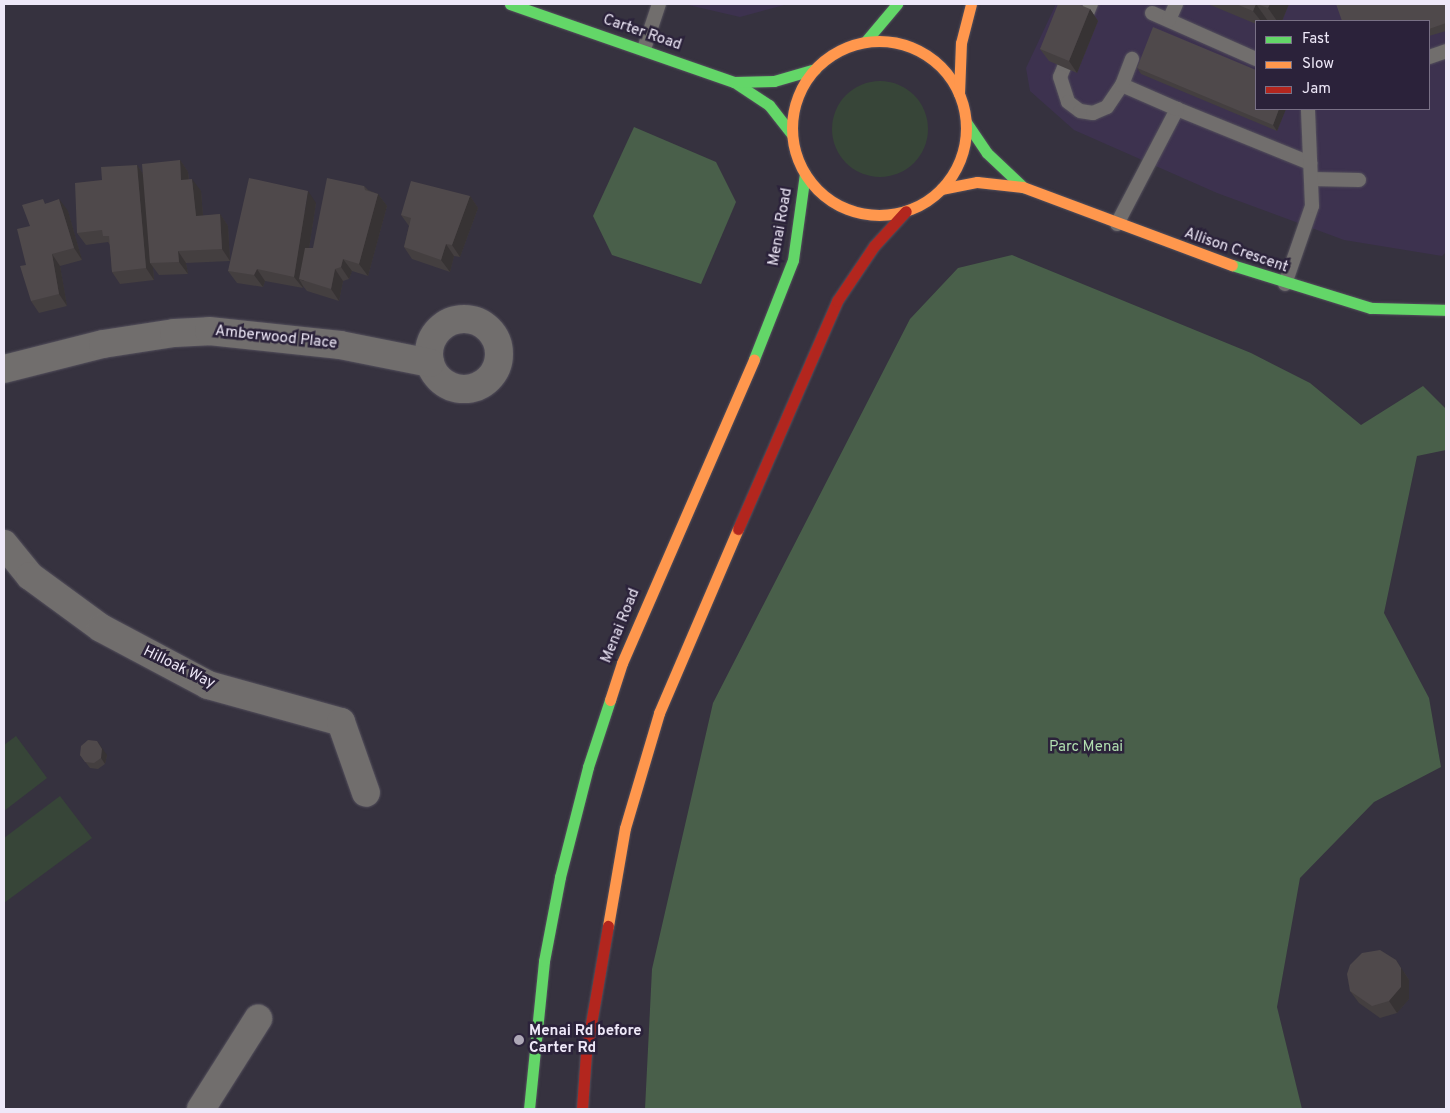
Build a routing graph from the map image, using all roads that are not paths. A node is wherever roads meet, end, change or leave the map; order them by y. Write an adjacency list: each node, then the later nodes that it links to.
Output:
1 (510, 4): 7 (main road, Carter Road)
2 (659, 4): 11 (lane)
3 (898, 4): 10 (main road)
4 (971, 4): 19 (main road)
5 (1091, 4): 18 (lane)
6 (1176, 4): 9 (lane)
7 (545, 9): 11 (main road, Carter Road)
8 (1152, 13): 9 (lane)
9 (1169, 20): 15 (lane)
10 (865, 42): 16 (main road); 19 (main road)
11 (644, 49): 17 (main road, Carter Road)
12 (1446, 51): 13 (lane)
13 (1430, 57)
14 (1132, 59): 18 (lane)
15 (1255, 59)
16 (815, 69): 17 (main road, Carter Road); 23 (main road)
17 (734, 82): 23 (main road, Carter Road)
18 (1122, 85): 20 (lane)
19 (959, 94): 22 (main road)
20 (1177, 109): 24 (lane); 31 (lane)
21 (1308, 110): 24 (lane)
22 (966, 122): 28 (main road, Allison Crescent); 29 (main road)
23 (792, 134): 25 (main road)
24 (1310, 163): 26 (lane)
25 (805, 174): 30 (main road); 40 (main road, Menai Road)
26 (1311, 179): 27 (lane); 32 (lane)
27 (1359, 180)
28 (1023, 187): 29 (main road, Allison Crescent); 31 (main road, Allison Crescent)
29 (942, 189): 30 (main road)
30 (906, 211): 41 (main road)
31 (1117, 224): 32 (main road, Allison Crescent)
32 (1285, 284): 33 (main road, Allison Crescent)
33 (1446, 310)
34 (430, 362): 35 (street, Amberwood Place)
35 (4, 369)
36 (4, 544): 37 (street, Hilloak Way)
37 (366, 793)
38 (258, 1019): 39 (street)
39 (202, 1109)
40 (529, 1109)
41 (582, 1109)

